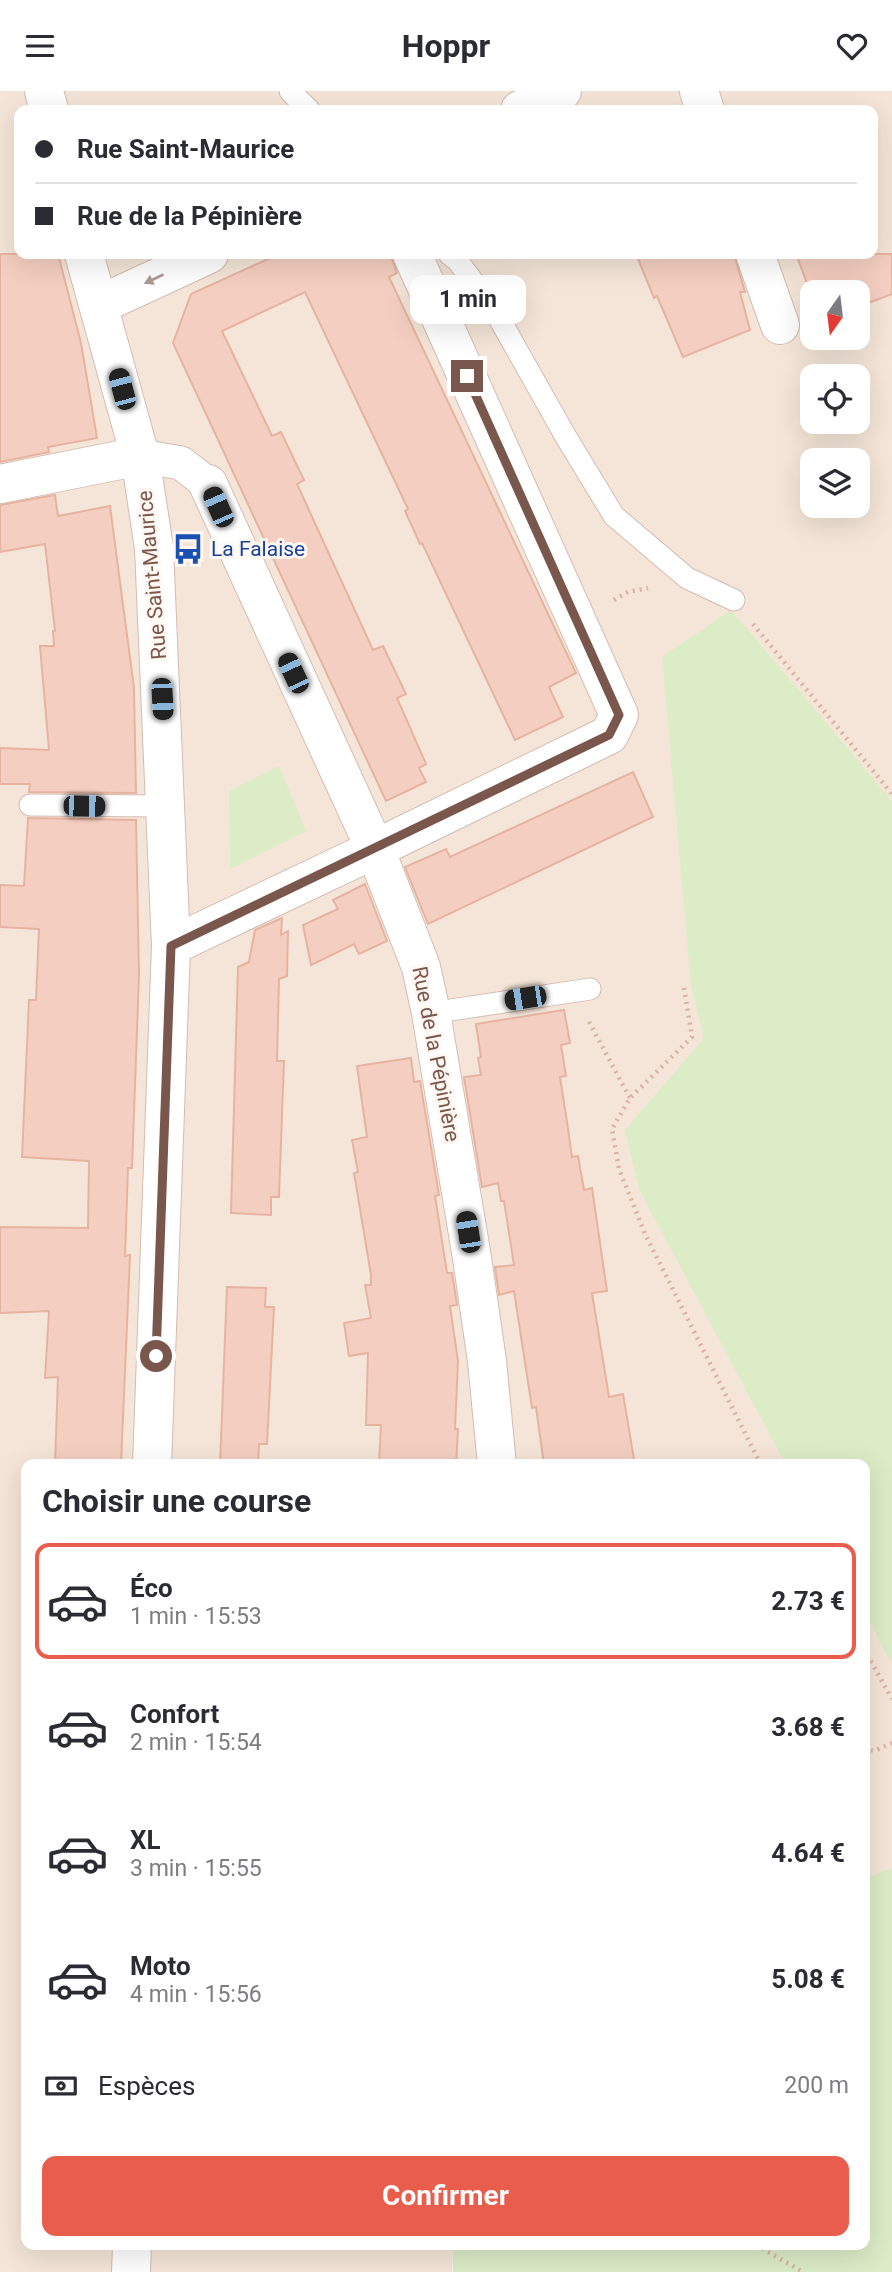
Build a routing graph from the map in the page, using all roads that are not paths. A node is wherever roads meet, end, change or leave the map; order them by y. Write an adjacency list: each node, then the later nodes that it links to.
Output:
1 (290, 91): 3 (lane)
2 (562, 91): 4 (street)
3 (304, 105)
4 (531, 105)
5 (85, 259): 10 (street, Rue Saint-Maurice)
6 (198, 259): 10 (street, one-way to 10)
7 (414, 259): 18 (street)
8 (456, 259): 15 (lane)
9 (757, 259): 11 (street)
10 (99, 305): 12 (street, Rue Saint-Maurice)
11 (780, 325)
12 (141, 456): 13 (street); 14 (street); 17 (street, Rue Saint-Maurice)
13 (0, 484)
14 (208, 484): 18 (street)
15 (734, 600)
16 (30, 805): 17 (lane)
17 (166, 806): 19 (street, Rue Saint-Maurice)
18 (375, 849): 19 (street); 21 (street, Rue de la Pépinière)
19 (171, 946): 22 (street, Rue Saint-Maurice)
20 (590, 989): 21 (lane)
21 (431, 1013): 23 (street, Rue de la Pépinière)
22 (152, 1459)
23 (496, 1459)
24 (132, 2250): 25 (street)
25 (131, 2272)

